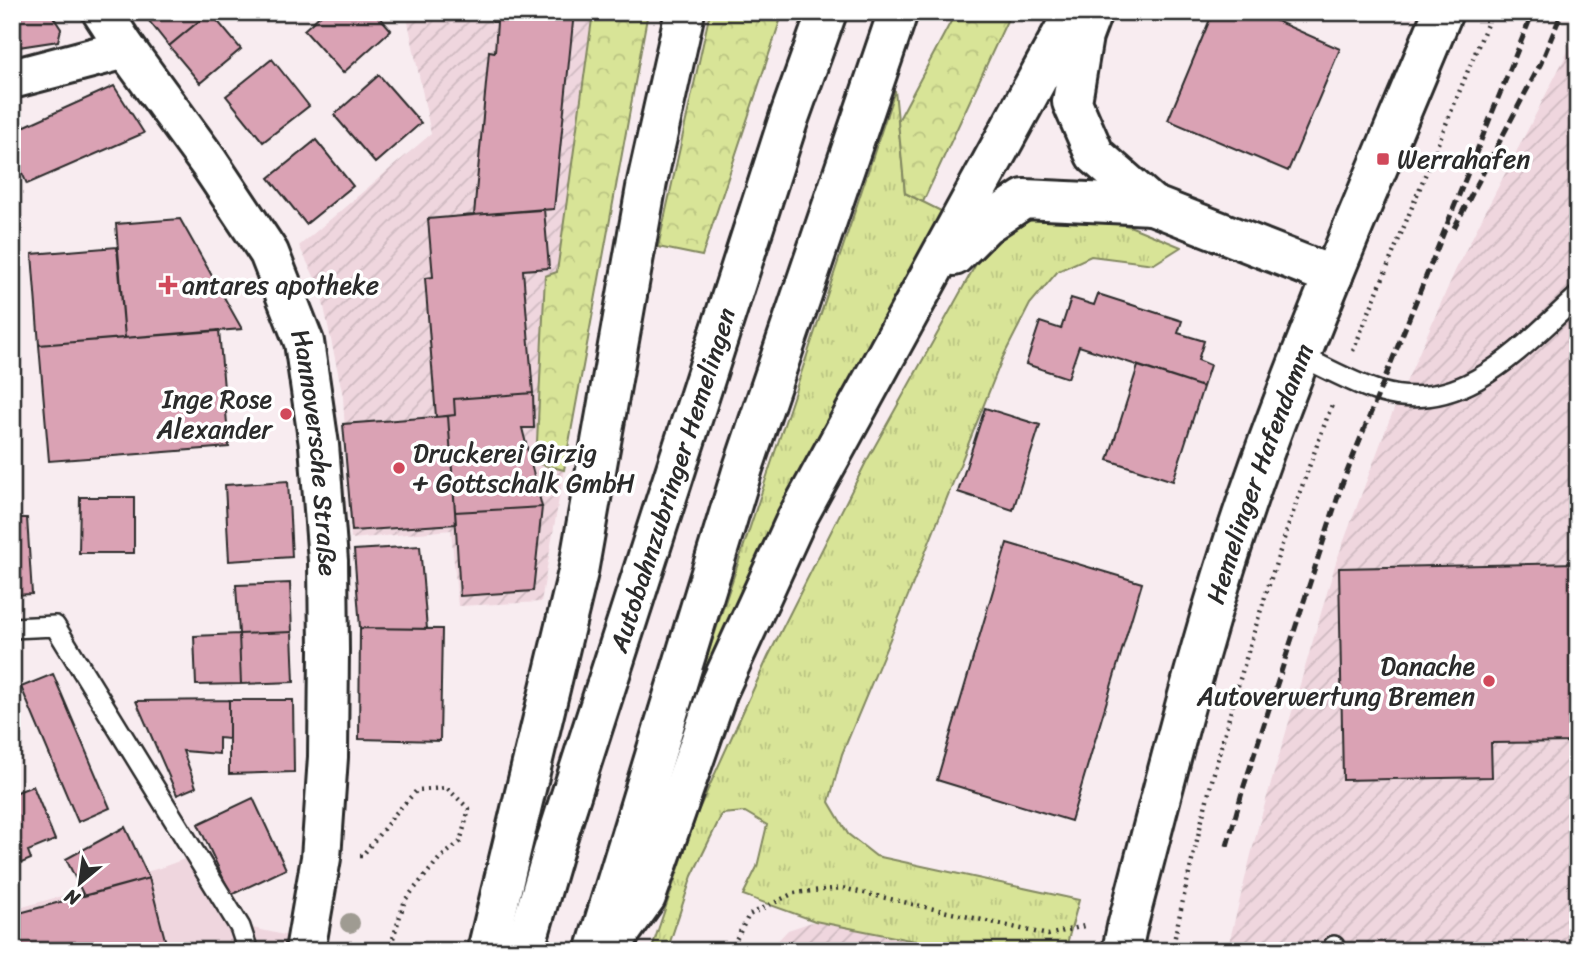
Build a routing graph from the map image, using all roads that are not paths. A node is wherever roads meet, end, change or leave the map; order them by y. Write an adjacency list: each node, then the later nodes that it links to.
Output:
1 (102, 12): 8 (main road, Hannoversche Straße)
2 (685, 12): 19 (main road)
3 (827, 12): 20 (main road, Autobahnzubringer Hemelingen)
4 (898, 12): 21 (main road)
5 (1074, 12): 12 (main road)
6 (1092, 12): 10 (main road)
7 (1443, 12): 11 (main road, Hemelinger Hafendamm)
8 (126, 49): 9 (main road); 18 (main road, Hannoversche Straße)
9 (12, 79)
10 (1152, 205): 11 (main road); 12 (main road)
11 (1334, 276): 14 (main road, Hemelinger Hafendamm)
12 (927, 282): 22 (main road)
13 (1578, 296): 14 (lane)
14 (1302, 357): 16 (main road, Hemelinger Hafendamm)
15 (12, 628): 17 (lane)
16 (1124, 939)
17 (248, 951)
18 (305, 951)
19 (487, 951)
20 (524, 951)
21 (596, 951)
22 (607, 951)

